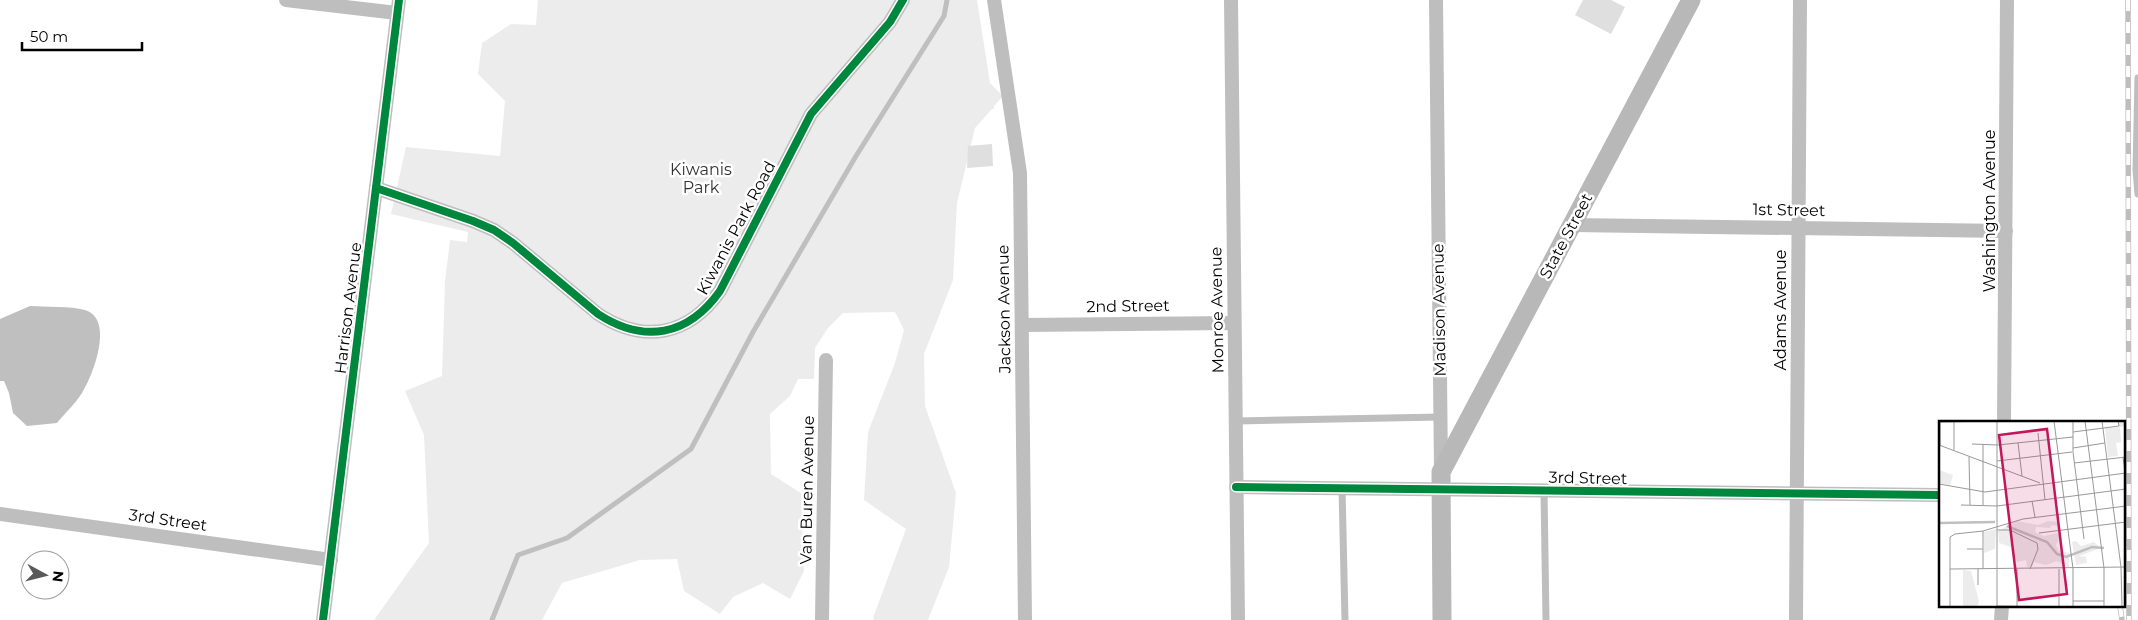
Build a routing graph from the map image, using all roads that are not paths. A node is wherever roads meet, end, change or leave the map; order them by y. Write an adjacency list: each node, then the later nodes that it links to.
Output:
1 (286, 0): 9 (street)
2 (903, 0): 11 (street, Kiwanis Park Road)
3 (994, 0): 17 (street, Jackson Avenue)
4 (1231, 0): 16 (street, Monroe Avenue)
5 (1436, 0): 19 (street, Madison Avenue)
6 (1691, 0): 13 (street, State Street)
7 (1800, 0): 14 (street, Adams Avenue)
8 (2008, 0): 15 (street, Washington Avenue)
9 (398, 6): 11 (street, Harrison Avenue)
10 (2138, 78): 12 (lane)
11 (376, 188): 29 (street, Harrison Avenue)
12 (2138, 194)
13 (1572, 225): 14 (street, 1st Street); 22 (street, State Street)
14 (1798, 228): 15 (street, 1st Street); 26 (street, Adams Avenue)
15 (2006, 230): 21 (street, Washington Avenue)
16 (1234, 323): 17 (street, 2nd Street); 20 (street, Monroe Avenue)
17 (1022, 325): 32 (street, Jackson Avenue)
18 (826, 360): 31 (street, Van Buren Avenue)
19 (1440, 417): 20 (lane); 22 (street, Madison Avenue)
20 (1237, 421): 23 (street, Monroe Avenue)
21 (2004, 421)
22 (1441, 481): 24 (street, 3rd Street); 25 (street, 3rd Street); 35 (street, Madison Avenue)
23 (1236, 487): 24 (street, 3rd Street); 33 (street, Monroe Avenue)
24 (1342, 488): 34 (lane)
25 (1544, 491): 26 (street, 3rd Street); 36 (lane)
26 (1796, 494): 27 (street, 3rd Street); 37 (street, Adams Avenue)
27 (1939, 495)
28 (0, 514): 29 (street, 3rd Street)
29 (331, 560): 30 (street, Harrison Avenue)
30 (323, 620)
31 (822, 620)
32 (1025, 620)
33 (1238, 620)
34 (1345, 620)
35 (1442, 620)
36 (1546, 620)
37 (1796, 620)

